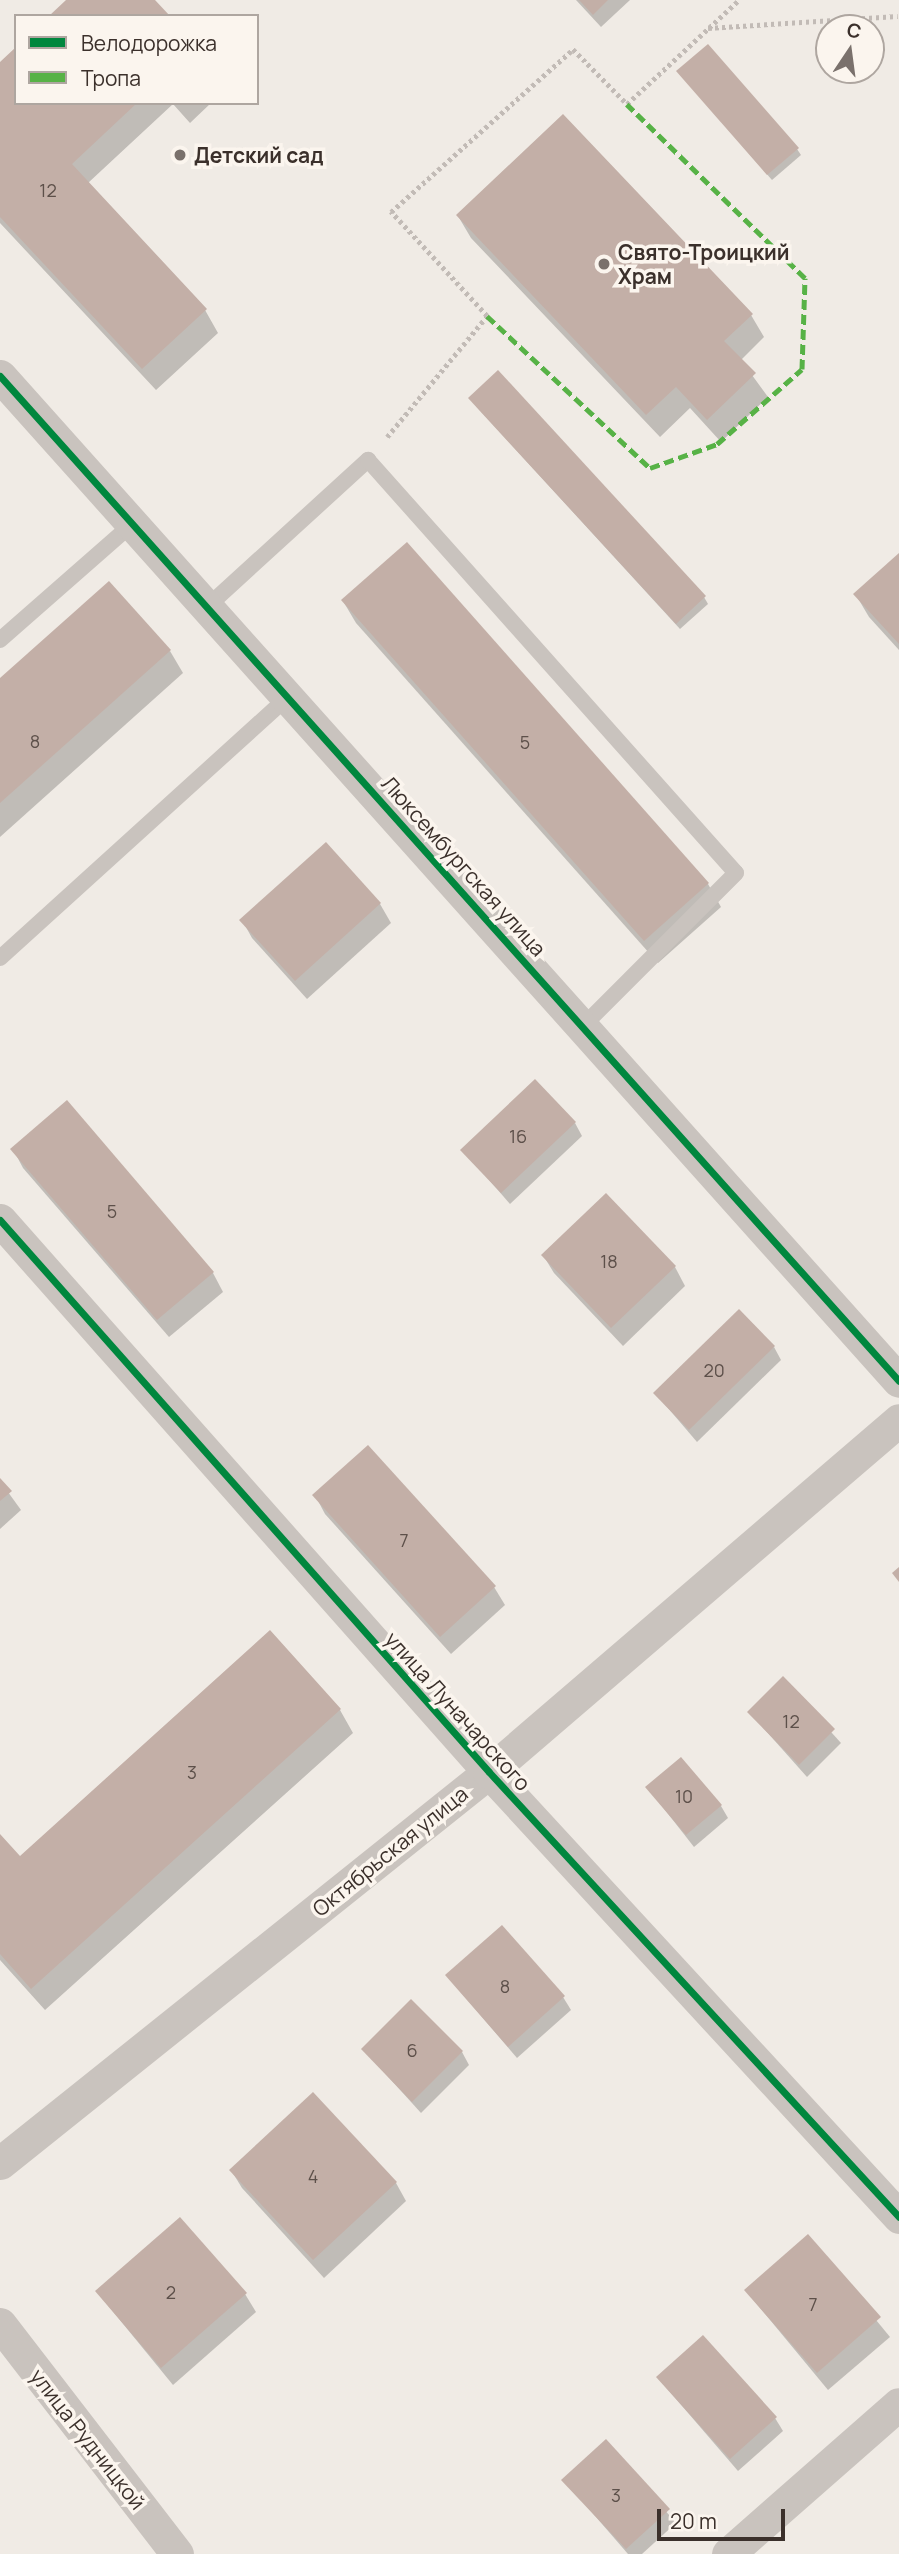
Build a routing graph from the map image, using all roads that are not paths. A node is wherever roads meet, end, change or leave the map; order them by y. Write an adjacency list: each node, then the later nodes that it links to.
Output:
1 (0, 376): 2 (street, Люксембургская улица)
2 (133, 523): 3 (street, Люксембургская улица); 4 (lane)
3 (208, 607): 5 (street, Люксембургская улица); 7 (lane)
4 (0, 640)
5 (289, 696): 6 (lane); 7 (street, Люксембургская улица)
6 (0, 958)
7 (583, 1026): 9 (street, Люксембургская улица)
8 (0, 1220): 11 (street, улица Луначарского)
9 (899, 1381)
10 (899, 1420): 11 (street, Октябрьская улица)
11 (489, 1772): 12 (street, Октябрьская улица); 13 (street, улица Луначарского)
12 (0, 2163)
13 (899, 2217)
14 (0, 2323): 16 (street, улица Рудницкой)
15 (899, 2404): 17 (street)
16 (177, 2554)
17 (728, 2554)

